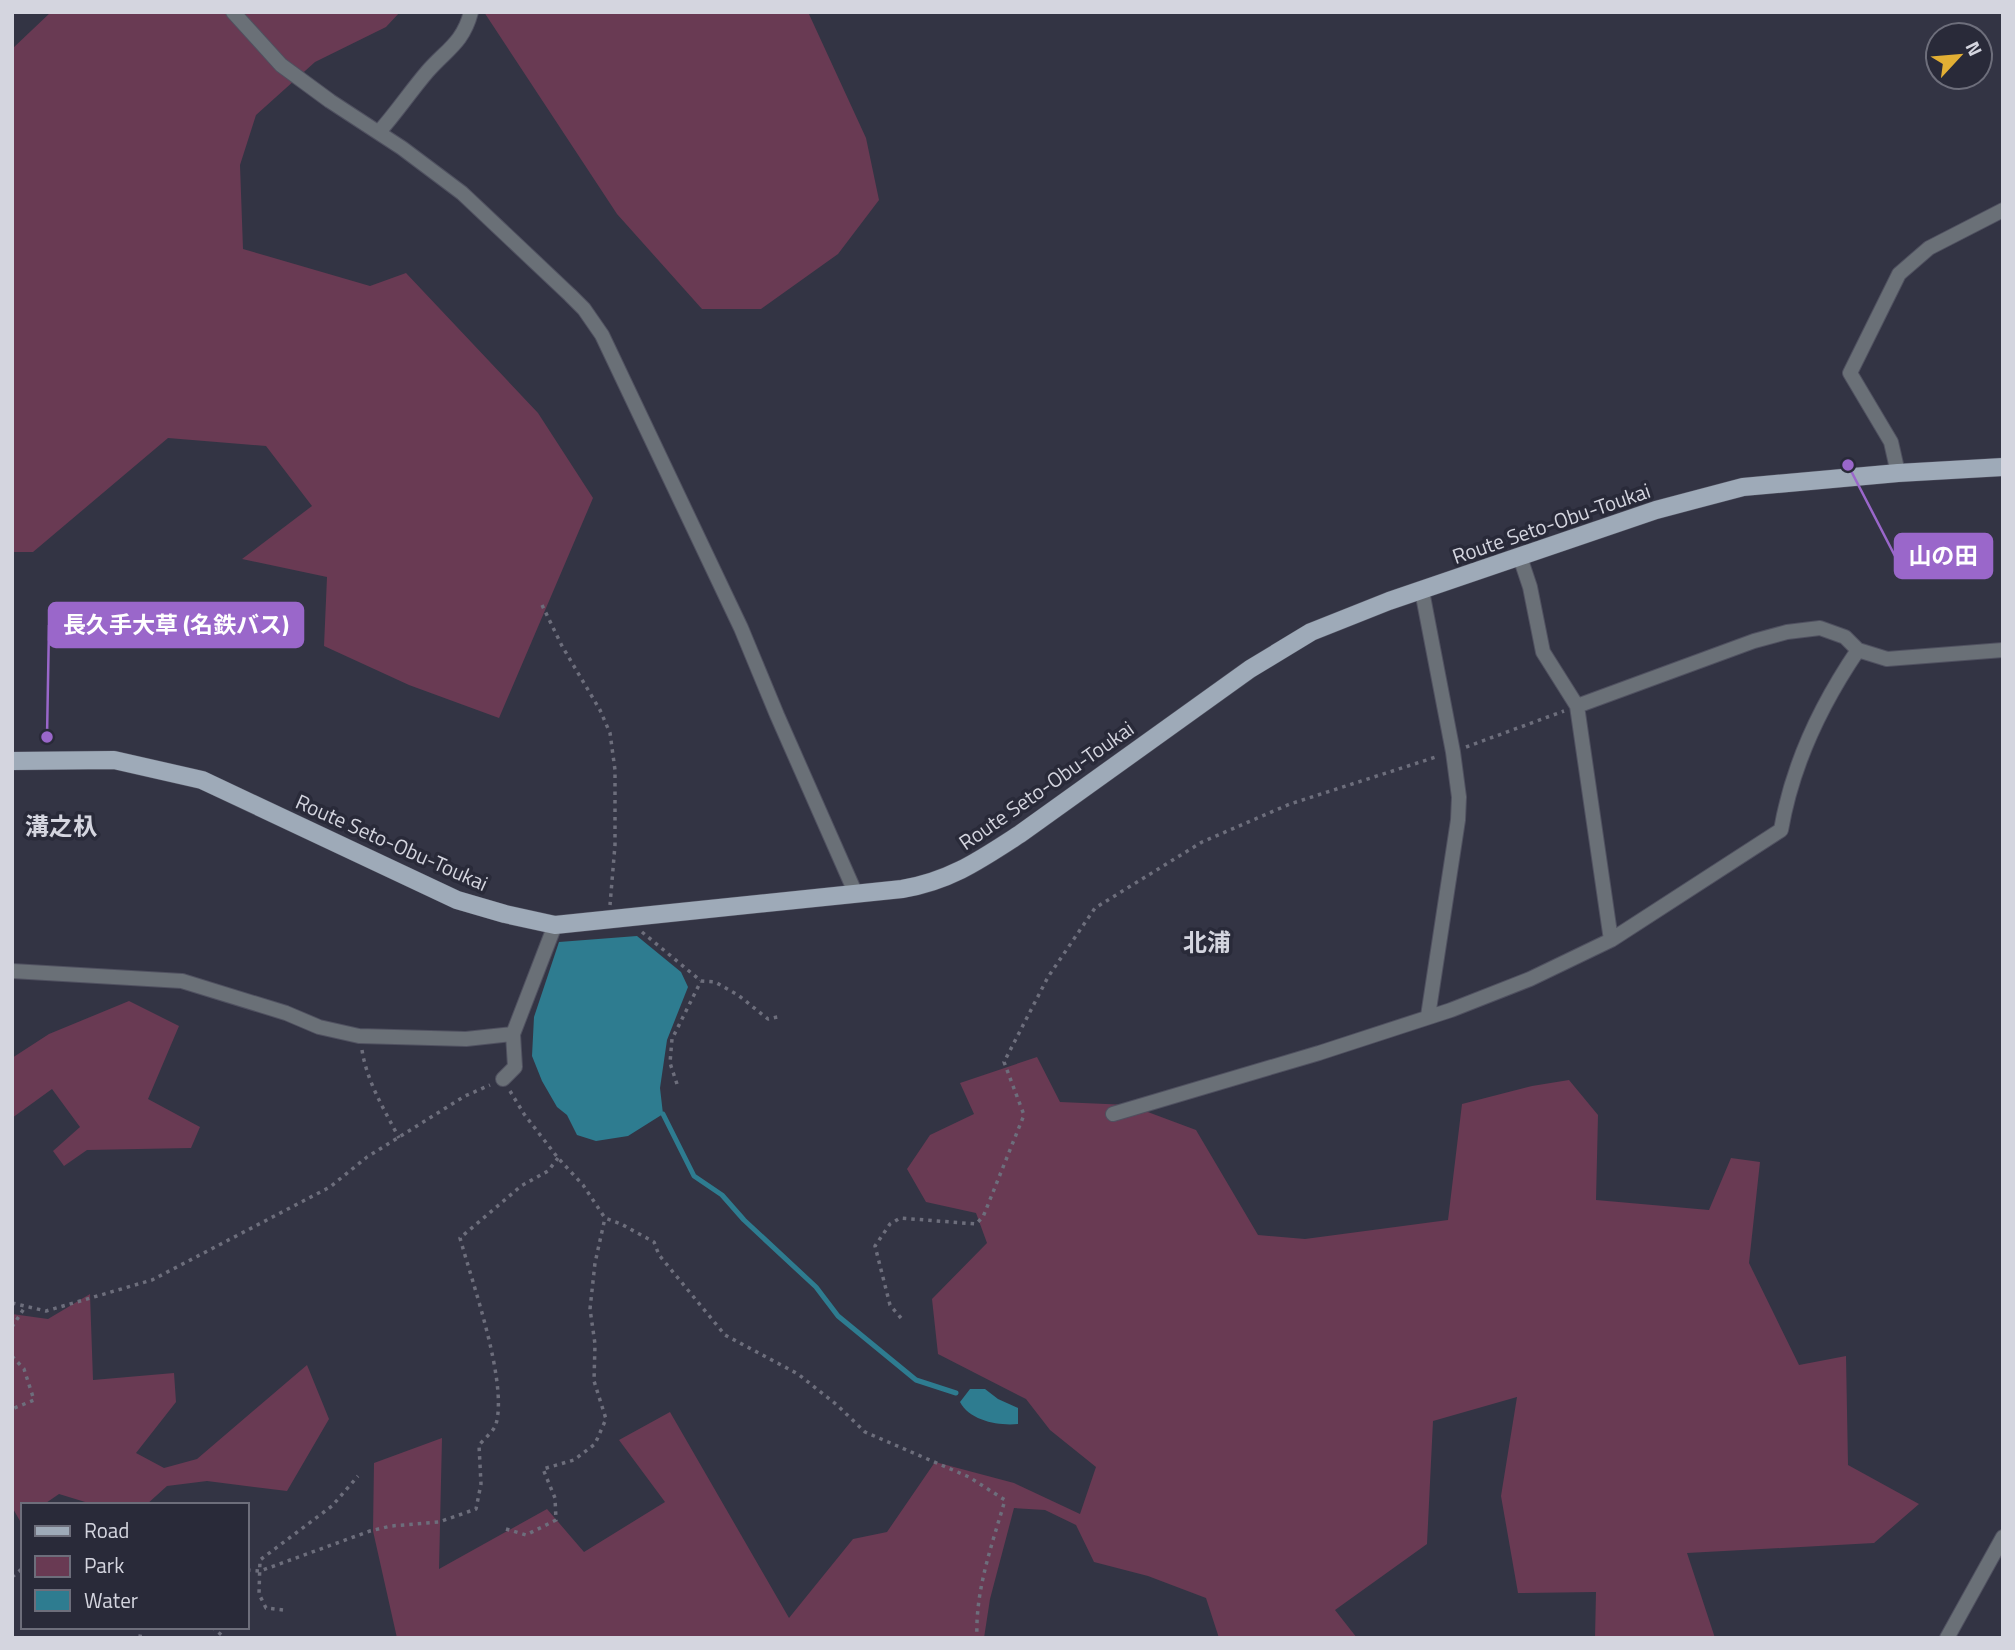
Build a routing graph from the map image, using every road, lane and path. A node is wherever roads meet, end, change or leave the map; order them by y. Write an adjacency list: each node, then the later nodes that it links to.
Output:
1 (233, 12): 3 (street)
2 (471, 12): 3 (street)
3 (379, 132): 15 (street)
4 (2003, 210): 6 (street)
5 (2003, 467): 6 (main road, Route Seto-Obu-Toukai)
6 (1898, 473): 7 (main road, Route Seto-Obu-Toukai)
7 (1520, 557): 8 (main road, Route Seto-Obu-Toukai); 12 (street)
8 (1422, 591): 13 (street); 15 (main road, Route Seto-Obu-Toukai)
9 (542, 605): 17 (path)
10 (1858, 650): 11 (street); 12 (street); 19 (street)
11 (2003, 650)
12 (1577, 706): 13 (path); 19 (street)
13 (1453, 752): 23 (street); 34 (path)
14 (12, 761): 18 (main road, Route Seto-Obu-Toukai)
15 (855, 892): 16 (main road, Route Seto-Obu-Toukai)
16 (630, 917): 17 (main road, Route Seto-Obu-Toukai); 21 (path)
17 (608, 921): 18 (main road, Route Seto-Obu-Toukai)
18 (555, 925): 24 (street)
19 (1611, 940): 23 (street)
20 (12, 971): 25 (street)
21 (701, 981): 22 (path); 27 (path)
22 (782, 1016)
23 (1428, 1016): 28 (street)
24 (513, 1034): 25 (street); 26 (street)
25 (359, 1036): 29 (path)
26 (503, 1079): 29 (path); 30 (path)
27 (677, 1084)
28 (1113, 1114)
29 (399, 1138): 33 (path)
30 (558, 1158): 31 (path); 42 (path)
31 (605, 1218): 39 (path); 44 (path)
32 (12, 1303): 33 (path)
33 (25, 1307): 35 (path)
34 (901, 1318)
35 (12, 1327)
36 (12, 1356): 37 (path)
37 (12, 1409)
38 (358, 1476): 42 (path)
39 (506, 1529)
40 (2003, 1537): 45 (street)
41 (248, 1570): 42 (path)
42 (260, 1571): 43 (path)
43 (283, 1610)
44 (977, 1638)
45 (1947, 1638)

